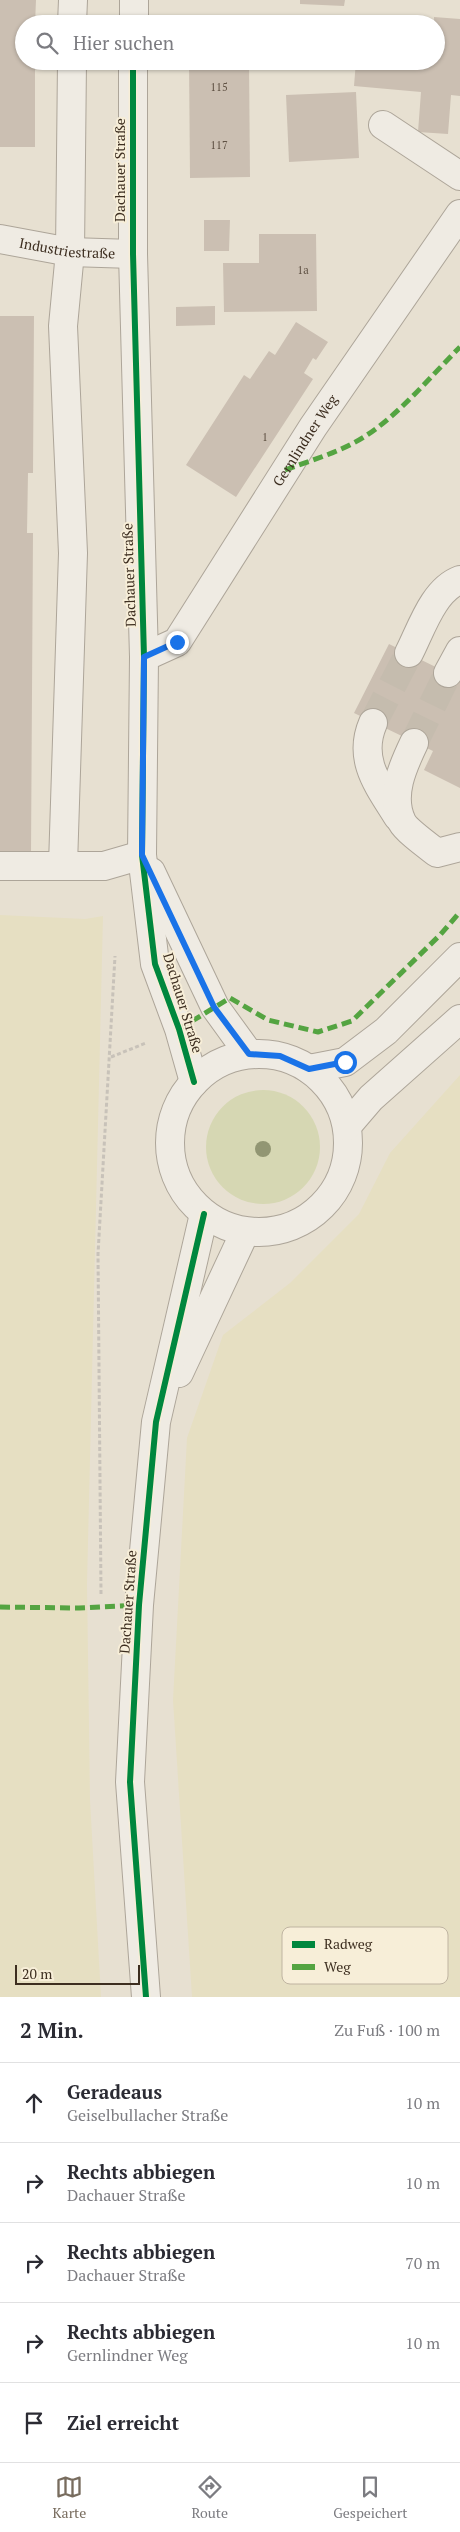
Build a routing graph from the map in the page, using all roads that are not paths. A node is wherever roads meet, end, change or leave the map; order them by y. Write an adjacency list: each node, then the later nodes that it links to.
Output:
1 (72, 0): 3 (street)
2 (134, 0): 4 (street)
3 (72, 15)
4 (134, 15)
5 (72, 70): 11 (street)
6 (133, 70): 12 (street, Dachauer Straße)
7 (383, 125): 8 (street)
8 (460, 176)
9 (460, 214): 15 (street, Gernlindner Weg)
10 (0, 239): 11 (street, Industriestraße)
11 (70, 252): 12 (street, Industriestraße); 22 (street)
12 (133, 254): 15 (street, Dachauer Straße)
13 (460, 580): 14 (street)
14 (409, 653)
15 (144, 657): 20 (street, Dachauer Straße)
16 (373, 723): 18 (street)
17 (414, 743): 18 (street)
18 (402, 822): 19 (street)
19 (448, 850): 23 (street)
20 (142, 855): 22 (street); 26 (street, Dachauer Straße); 28 (street, Dachauer Straße)
21 (0, 866): 22 (street)
22 (63, 866)
23 (460, 866)
24 (460, 957): 27 (street)
25 (460, 1019): 29 (street)
26 (249, 1054): 27 (street, Dachauer Straße); 28 (street, Dachauer Straße)
27 (309, 1069): 29 (street, Dachauer Straße)
28 (194, 1082): 30 (street, Dachauer Straße)
29 (347, 1126): 31 (street, Dachauer Straße)
30 (204, 1214): 31 (street, Dachauer Straße); 32 (street, Dachauer Straße)
31 (245, 1232): 32 (street, Dachauer Straße)
32 (156, 1422): 33 (street, Dachauer Straße)
33 (146, 1997)

